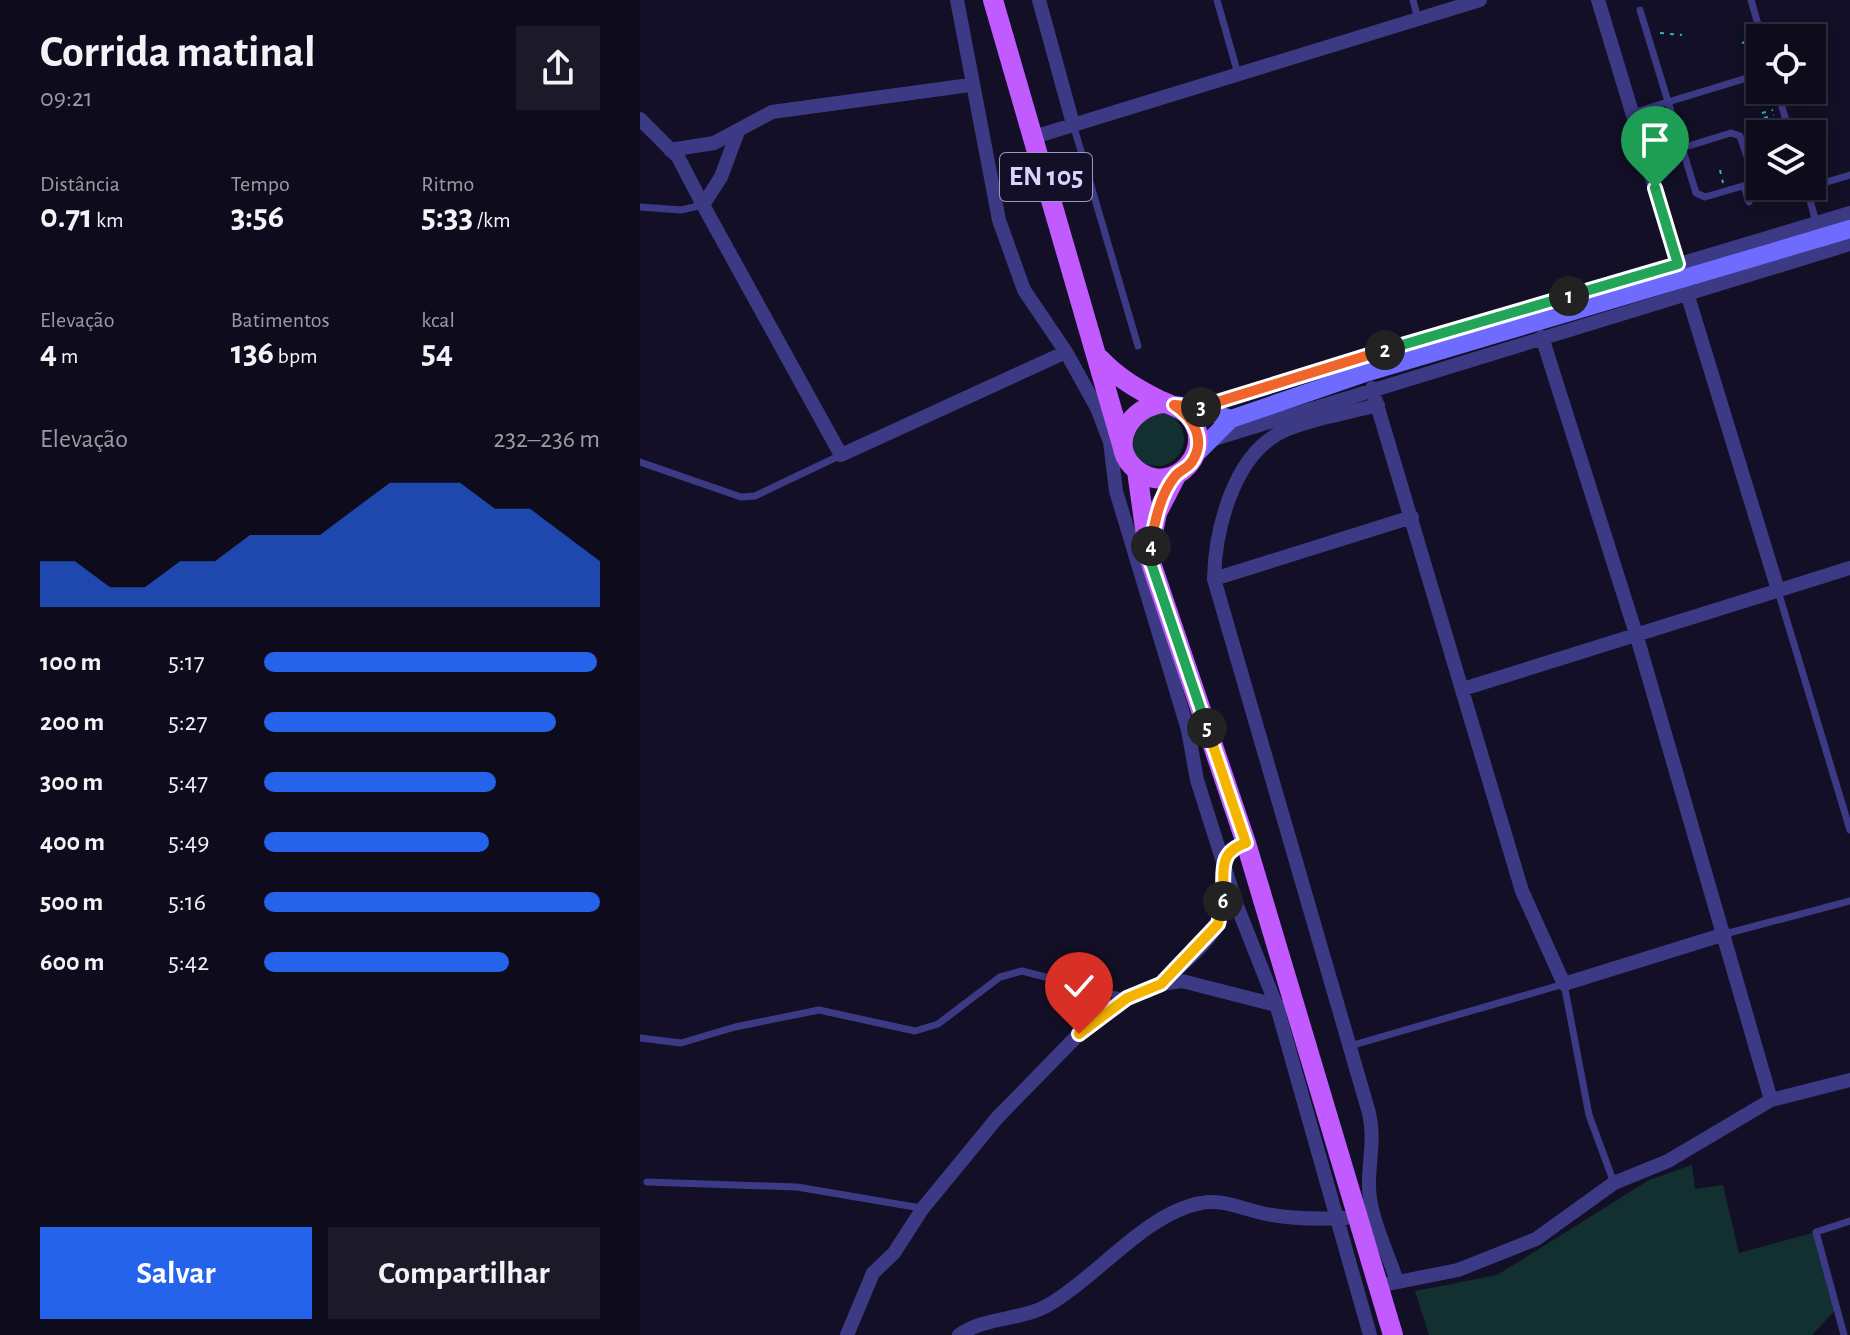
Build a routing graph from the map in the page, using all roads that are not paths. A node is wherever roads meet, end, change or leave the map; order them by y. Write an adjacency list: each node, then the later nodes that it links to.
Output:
1 (957, 0): 14 (street)
2 (993, 0): 20 (main road, EN 105)
3 (1039, 0): 18 (street)
4 (1217, 0): 12 (lane)
5 (1413, 0): 10 (lane)
6 (1480, 0): 10 (street)
7 (1598, 0): 16 (street)
8 (1751, 0): 11 (lane)
9 (1640, 10): 15 (lane)
10 (1418, 19): 12 (street)
11 (1758, 24)
12 (1238, 74): 18 (street)
13 (1746, 78): 15 (lane)
14 (970, 85): 19 (street); 39 (street)
15 (1668, 102): 16 (lane); 21 (lane)
16 (1632, 113): 35 (street)
17 (640, 119): 22 (street)
18 (1073, 124): 20 (street); 38 (lane)
19 (737, 134): 22 (street); 29 (street)
20 (1034, 137): 40 (main road, EN 105)
21 (1682, 148): 23 (lane); 26 (lane)
22 (670, 150): 29 (street)
23 (1746, 151)
24 (1850, 175): 25 (lane)
25 (1826, 182)
26 (1744, 186): 28 (lane)
27 (1810, 200): 32 (lane)
28 (1749, 202)
29 (703, 205): 30 (lane); 49 (street)
30 (640, 207)
31 (1850, 213): 32 (street)
32 (1816, 223): 35 (street)
33 (1850, 229): 45 (main road)
34 (1850, 244): 36 (street)
35 (1678, 264): 44 (street)
36 (1687, 293): 37 (street); 57 (street)
37 (1542, 337): 41 (street); 58 (street)
38 (1138, 346)
39 (1066, 352): 49 (street); 62 (street)
40 (1096, 354): 42 (main road); 47 (main road, EN 105)
41 (1372, 388): 43 (street); 46 (street)
42 (1169, 404): 44 (main road); 47 (main road); 48 (main road)
43 (1378, 405): 53 (street); 56 (street)
44 (1198, 408): 45 (main road)
45 (1231, 419): 46 (main road)
46 (1214, 439): 48 (main road)
47 (1123, 448): 51 (main road)
48 (1196, 454): 52 (main road)
49 (841, 455): 50 (lane)
50 (640, 462)
51 (1137, 471): 52 (main road); 54 (main road)
52 (1176, 476): 54 (main road)
53 (1412, 517): 56 (street); 59 (street)
54 (1149, 557): 61 (main road)
55 (1850, 568): 57 (street)
56 (1214, 579): 70 (street)
57 (1778, 590): 58 (street); 60 (lane)
58 (1637, 637): 59 (street); 64 (street)
59 (1463, 689): 66 (street)
60 (1850, 830)
61 (1246, 843): 62 (street); 68 (main road)
62 (1224, 862): 65 (street); 68 (street)
63 (1850, 901): 64 (lane)
64 (1725, 934): 66 (street); 72 (street)
65 (1161, 984): 67 (street); 68 (street)
66 (1564, 984): 70 (lane); 74 (lane)
67 (1127, 998): 69 (lane); 75 (street)
68 (1286, 1007): 76 (main road)
69 (640, 1038)
70 (1350, 1046): 78 (street)
71 (1850, 1080): 72 (street)
72 (1771, 1100): 74 (street)
73 (647, 1182): 75 (lane)
74 (1614, 1183): 78 (street)
75 (923, 1208): 79 (street)
76 (1349, 1218): 78 (main road); 80 (street); 81 (street)
77 (1850, 1221): 83 (lane)
78 (1388, 1284): 82 (main road)
79 (847, 1335)
80 (959, 1335)
81 (1370, 1335)
82 (1393, 1335)
83 (1844, 1335)

